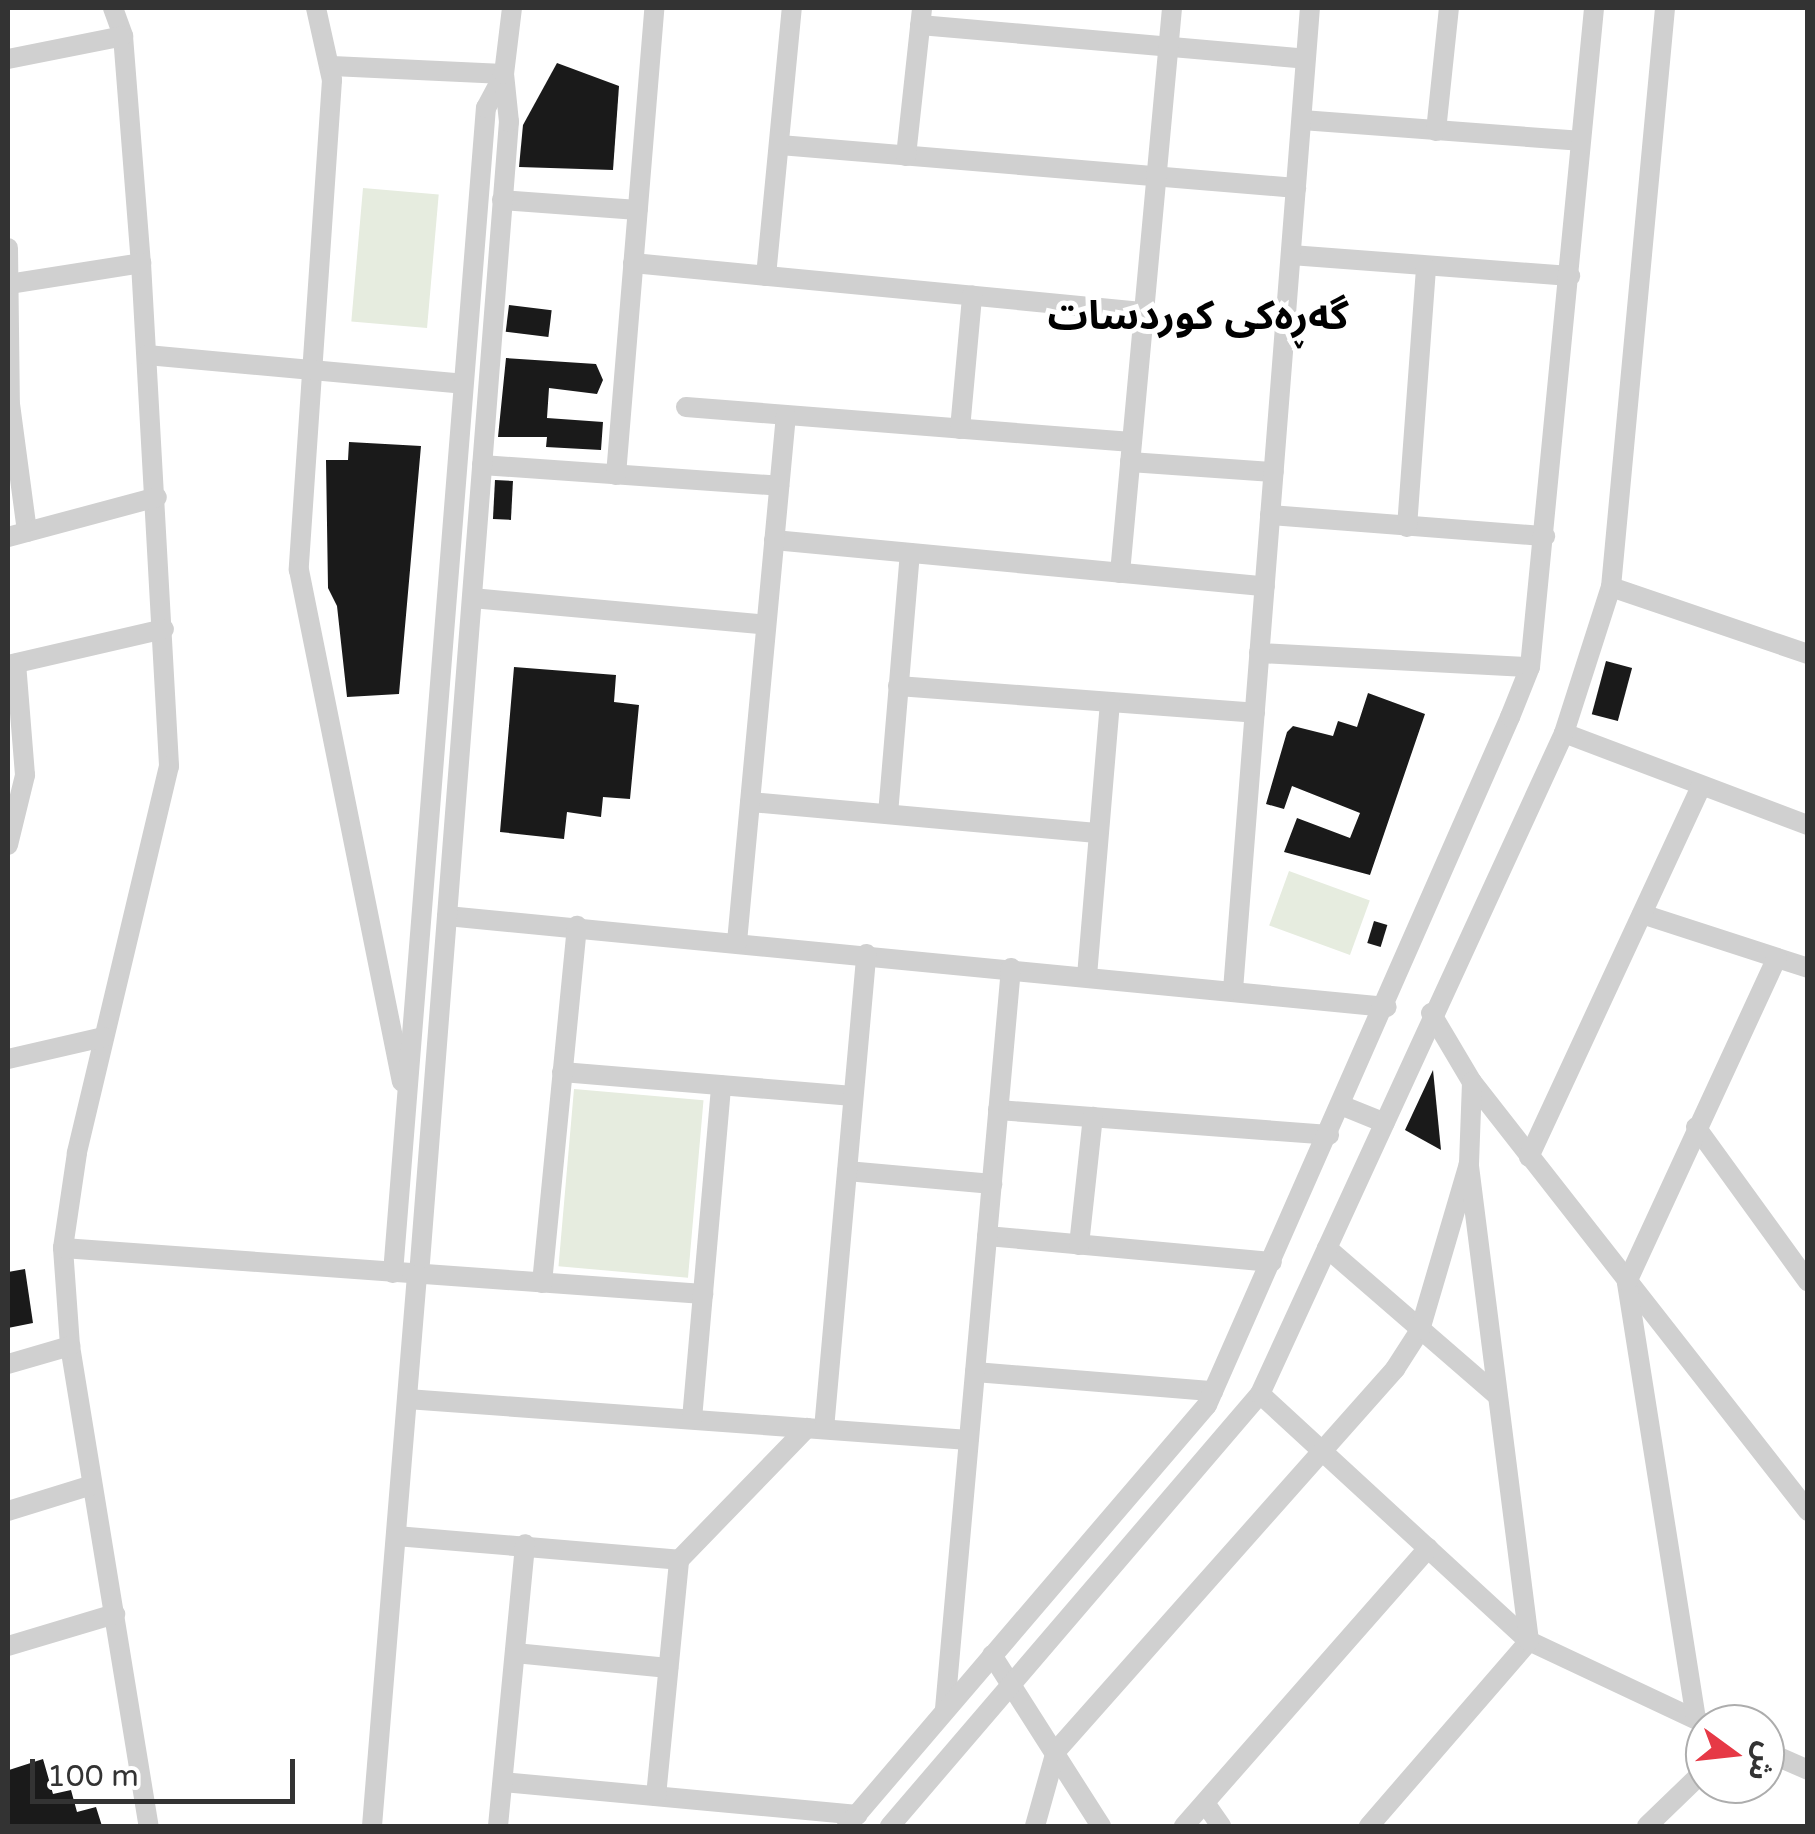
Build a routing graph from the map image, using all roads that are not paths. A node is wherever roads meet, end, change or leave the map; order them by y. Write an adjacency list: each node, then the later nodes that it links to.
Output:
1 (113, 8): 12 (street)
2 (316, 8): 16 (street)
3 (512, 8): 17 (street)
4 (654, 8): 26 (street)
5 (792, 8): 21 (street)
6 (1172, 8): 13 (street)
7 (1310, 8): 14 (street)
8 (1448, 8): 19 (street)
9 (1594, 8): 20 (street)
10 (1665, 8): 58 (street)
11 (921, 16): 13 (street); 22 (street)
12 (123, 36): 15 (street); 29 (street)
13 (1168, 48): 14 (street); 23 (street)
14 (1306, 58): 18 (street)
15 (8, 59)
16 (332, 66): 17 (street); 38 (street)
17 (504, 74): 25 (street); 39 (street)
18 (1302, 120): 19 (street); 24 (street)
19 (1436, 132): 20 (street)
20 (1579, 141): 33 (street)
21 (780, 145): 22 (street); 32 (street)
22 (906, 156): 23 (street)
23 (1152, 176): 24 (street); 36 (street)
24 (1296, 188): 28 (street)
25 (502, 200): 26 (street); 45 (street)
26 (638, 210): 30 (street)
27 (8, 248): 34 (street)
28 (1291, 254): 31 (street); 46 (street)
29 (142, 263): 34 (street); 37 (street)
30 (634, 263): 32 (street); 47 (street)
31 (1426, 268): 33 (street); 51 (street)
32 (766, 276): 35 (street)
33 (1570, 276): 53 (street)
34 (9, 284): 40 (street)
35 (972, 296): 36 (street); 43 (street)
36 (1142, 312): 44 (street)
37 (148, 355): 38 (street); 49 (street)
38 (314, 368): 39 (street); 95 (street)
39 (463, 384): 95 (street)
40 (9, 404): 52 (street)
41 (686, 406): 42 (street)
42 (786, 414): 43 (street); 48 (street)
43 (960, 429): 44 (street)
44 (1131, 452): 46 (street); 56 (street)
45 (482, 465): 47 (street); 59 (street)
46 (1274, 472): 50 (street)
47 (616, 474): 48 (street)
48 (778, 486): 54 (street)
49 (157, 496): 52 (street); 61 (street)
50 (1270, 515): 51 (street); 57 (street)
51 (1407, 527): 53 (street)
52 (17, 534)
53 (1544, 536): 65 (street)
54 (774, 540): 55 (street); 60 (street)
55 (910, 554): 56 (street); 66 (street)
56 (1120, 573): 57 (street)
57 (1264, 586): 62 (street)
58 (1612, 586): 63 (street); 69 (street)
59 (472, 598): 60 (street); 78 (street)
60 (766, 625): 72 (street)
61 (164, 629): 64 (street); 89 (street)
62 (1260, 653): 65 (street); 68 (street)
63 (1808, 654)
64 (12, 664): 71 (street)
65 (1530, 667): 87 (street)
66 (898, 686): 67 (street); 73 (street)
67 (1110, 702): 68 (street); 75 (street)
68 (1255, 713): 86 (street)
69 (1564, 733): 70 (street); 88 (street)
70 (1701, 787): 74 (street); 77 (street)
71 (13, 800): 76 (street)
72 (750, 802): 73 (street); 80 (street)
73 (888, 814): 75 (street)
74 (1808, 825)
75 (1097, 833): 85 (street)
76 (8, 845)
77 (1642, 914): 82 (street); 102 (street)
78 (447, 916): 79 (street); 112 (street)
79 (577, 926): 80 (street); 91 (street)
80 (737, 942): 81 (street)
81 (866, 954): 83 (street); 94 (street)
82 (1777, 958): 84 (street); 100 (street)
83 (1011, 968): 85 (street); 97 (street)
84 (1808, 968)
85 (1087, 976): 86 (street)
86 (1232, 990): 87 (street)
87 (1387, 1007): 96 (street)
88 (1431, 1013): 92 (street); 99 (street)
89 (104, 1037): 90 (street); 108 (street)
90 (8, 1059)
91 (562, 1072): 93 (street); 115 (street)
92 (1472, 1082): 102 (street); 103 (street)
93 (721, 1085): 94 (street); 116 (street)
94 (853, 1096): 104 (street)
95 (406, 1100): 111 (street)
96 (1342, 1106): 99 (street); 101 (street)
97 (998, 1110): 98 (street); 105 (street)
98 (1093, 1117): 101 (street); 107 (street)
99 (1386, 1123): 109 (street)
100 (1696, 1127): 113 (street); 114 (street)
101 (1329, 1135): 110 (street)
102 (1529, 1157): 113 (street)
103 (1469, 1164): 117 (street); 123 (street)
104 (847, 1171): 105 (street); 126 (street)
105 (992, 1184): 106 (street)
106 (987, 1236): 107 (street); 120 (street)
107 (1079, 1245): 110 (street)
108 (64, 1248): 111 (street); 118 (street)
109 (1327, 1248): 117 (street); 122 (street)
110 (1272, 1262): 121 (street)
111 (392, 1273): 112 (street)
112 (418, 1275): 115 (street); 124 (street)
113 (1627, 1282): 131 (street); 143 (street)
114 (1808, 1282)
115 (542, 1283): 116 (street)
116 (703, 1294): 125 (street)
117 (1420, 1330): 123 (street); 128 (street)
118 (70, 1346): 119 (street); 129 (street)
119 (8, 1364)
120 (975, 1372): 121 (street); 127 (street)
121 (1214, 1391): 140 (street)
122 (1260, 1394): 128 (street); 142 (street)
123 (1497, 1394): 137 (street)
124 (407, 1399): 125 (street); 132 (street)
125 (692, 1419): 126 (street)
126 (815, 1428): 127 (street); 135 (street)
127 (970, 1440): 144 (street)
128 (1319, 1448): 134 (street); 146 (street)
129 (92, 1484): 130 (street); 136 (street)
130 (8, 1511)
131 (1808, 1511)
132 (396, 1536): 133 (street); 155 (street)
133 (525, 1544): 135 (street); 139 (street)
134 (1428, 1548): 137 (street); 152 (street)
135 (678, 1560): 141 (street)
136 (115, 1614): 138 (street); 154 (street)
137 (1529, 1641): 145 (street); 162 (street)
138 (8, 1646)
139 (515, 1653): 141 (street); 149 (street)
140 (992, 1655): 142 (street); 144 (street)
141 (668, 1668): 151 (street)
142 (1014, 1685): 146 (street); 157 (street)
143 (1698, 1704)
144 (946, 1709): 153 (street)
145 (1685, 1714)
146 (1056, 1751): 158 (street); 159 (street)
147 (1785, 1760): 148 (street)
148 (1808, 1770)
149 (503, 1782): 151 (street); 156 (street)
150 (1685, 1789): 163 (street)
151 (656, 1796): 153 (street)
152 (1204, 1803): 160 (street); 161 (street)
153 (852, 1821)
154 (149, 1826)
155 (372, 1826)
156 (498, 1826)
157 (890, 1826)
158 (1036, 1826)
159 (1101, 1826)
160 (1184, 1826)
161 (1221, 1826)
162 (1369, 1826)
163 (1647, 1826)

